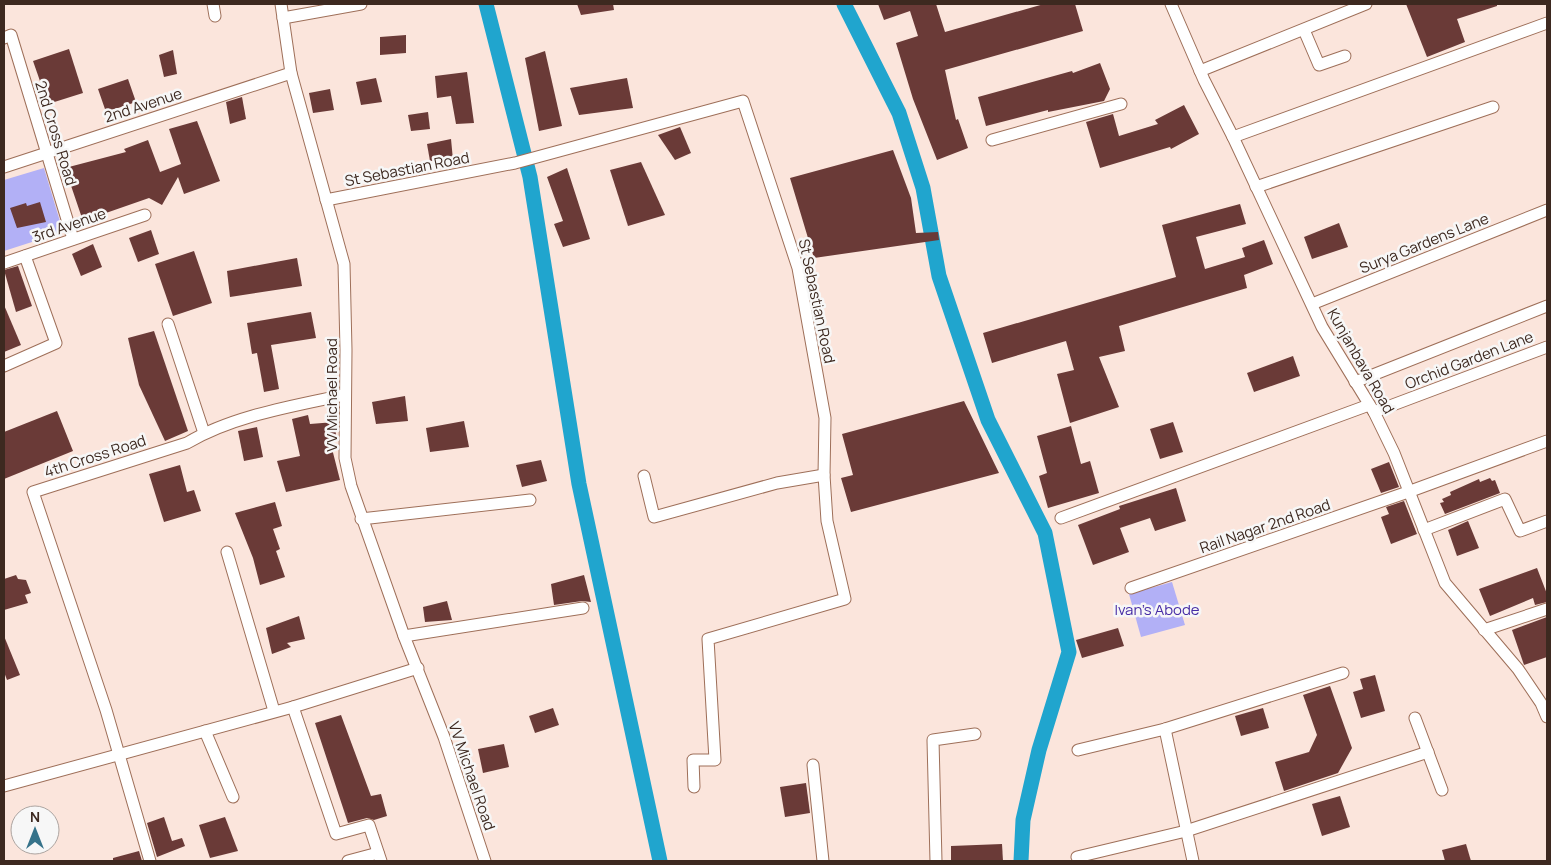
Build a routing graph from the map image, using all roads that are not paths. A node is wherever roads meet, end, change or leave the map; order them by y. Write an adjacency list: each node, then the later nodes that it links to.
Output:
1 (213, 4): 6 (street)
2 (280, 4): 7 (street, VV Michael Road)
3 (361, 4): 7 (street)
4 (1171, 4): 12 (street, Kunjanbava Road)
5 (1366, 4): 9 (street)
6 (215, 16)
7 (283, 18): 13 (street, VV Michael Road)
8 (1547, 23): 16 (street)
9 (1304, 30): 11 (street); 12 (street)
10 (7, 37): 18 (street, 2nd Cross Road)
11 (1345, 56)
12 (1200, 71): 16 (street, Kunjanbava Road)
13 (291, 72): 18 (street, 2nd Avenue); 21 (street, VV Michael Road)
14 (1121, 104): 17 (street)
15 (1493, 107): 20 (street)
16 (1234, 137): 20 (street, Kunjanbava Road)
17 (992, 140)
18 (46, 153): 19 (street, 2nd Avenue); 24 (street, 2nd Cross Road)
19 (4, 167)
20 (1256, 187): 27 (street, Kunjanbava Road)
21 (326, 200): 33 (street, VV Michael Road); 37 (street, St Sebastian Road)
22 (1547, 210): 27 (street, Surya Gardens Lane)
23 (145, 215): 24 (street, 3rd Avenue)
24 (73, 239): 25 (street, 3rd Avenue)
25 (25, 256): 26 (street, 3rd Avenue); 31 (street)
26 (4, 263)
27 (1312, 304): 32 (street, Kunjanbava Road)
28 (1547, 306): 32 (street)
29 (168, 324): 35 (street)
30 (1547, 347): 34 (street, Orchid Garden Lane)
31 (4, 366)
32 (1355, 382): 34 (street, Kunjanbava Road)
33 (344, 395): 35 (street, 4th Cross Road); 42 (street, VV Michael Road)
34 (1371, 409): 39 (street, Kunjanbava Road); 41 (street, Orchid Garden Lane)
35 (204, 433): 62 (street, 4th Cross Road)
36 (1547, 441): 39 (street, Rail Nagar 2nd Road)
37 (824, 475): 38 (street); 65 (street, St Sebastian Road)
38 (644, 476)
39 (1408, 492): 44 (street, Kunjanbava Road); 46 (street, Rail Nagar 2nd Road)
40 (530, 500): 42 (street)
41 (1060, 518)
42 (362, 519): 50 (street, VV Michael Road)
43 (1547, 521): 44 (street)
44 (1424, 530): 49 (street, Kunjanbava Road)
45 (227, 552): 54 (street)
46 (1131, 588)
47 (583, 608): 50 (street)
48 (1547, 609): 49 (street)
49 (1484, 630): 55 (street, Kunjanbava Road)
50 (404, 636): 51 (street, VV Michael Road)
51 (418, 668): 53 (street); 73 (street, VV Michael Road)
52 (1344, 673): 57 (street)
53 (293, 707): 54 (street); 69 (street)
54 (274, 711): 58 (street)
55 (1547, 717)
56 (1415, 718): 61 (street)
57 (1165, 729): 60 (street); 68 (street)
58 (205, 731): 62 (street); 67 (street)
59 (975, 734): 75 (street)
60 (1078, 750)
61 (1428, 752): 66 (street); 68 (street)
62 (118, 756): 64 (street); 71 (street)
63 (814, 765): 74 (street)
64 (4, 786)
65 (694, 787)
66 (1442, 790)
67 (233, 797)
68 (1186, 831): 70 (street); 76 (street)
69 (379, 857): 72 (street)
70 (1077, 857)
71 (150, 861)
72 (348, 861)
73 (485, 861)
74 (823, 861)
75 (936, 861)
76 (1193, 861)

